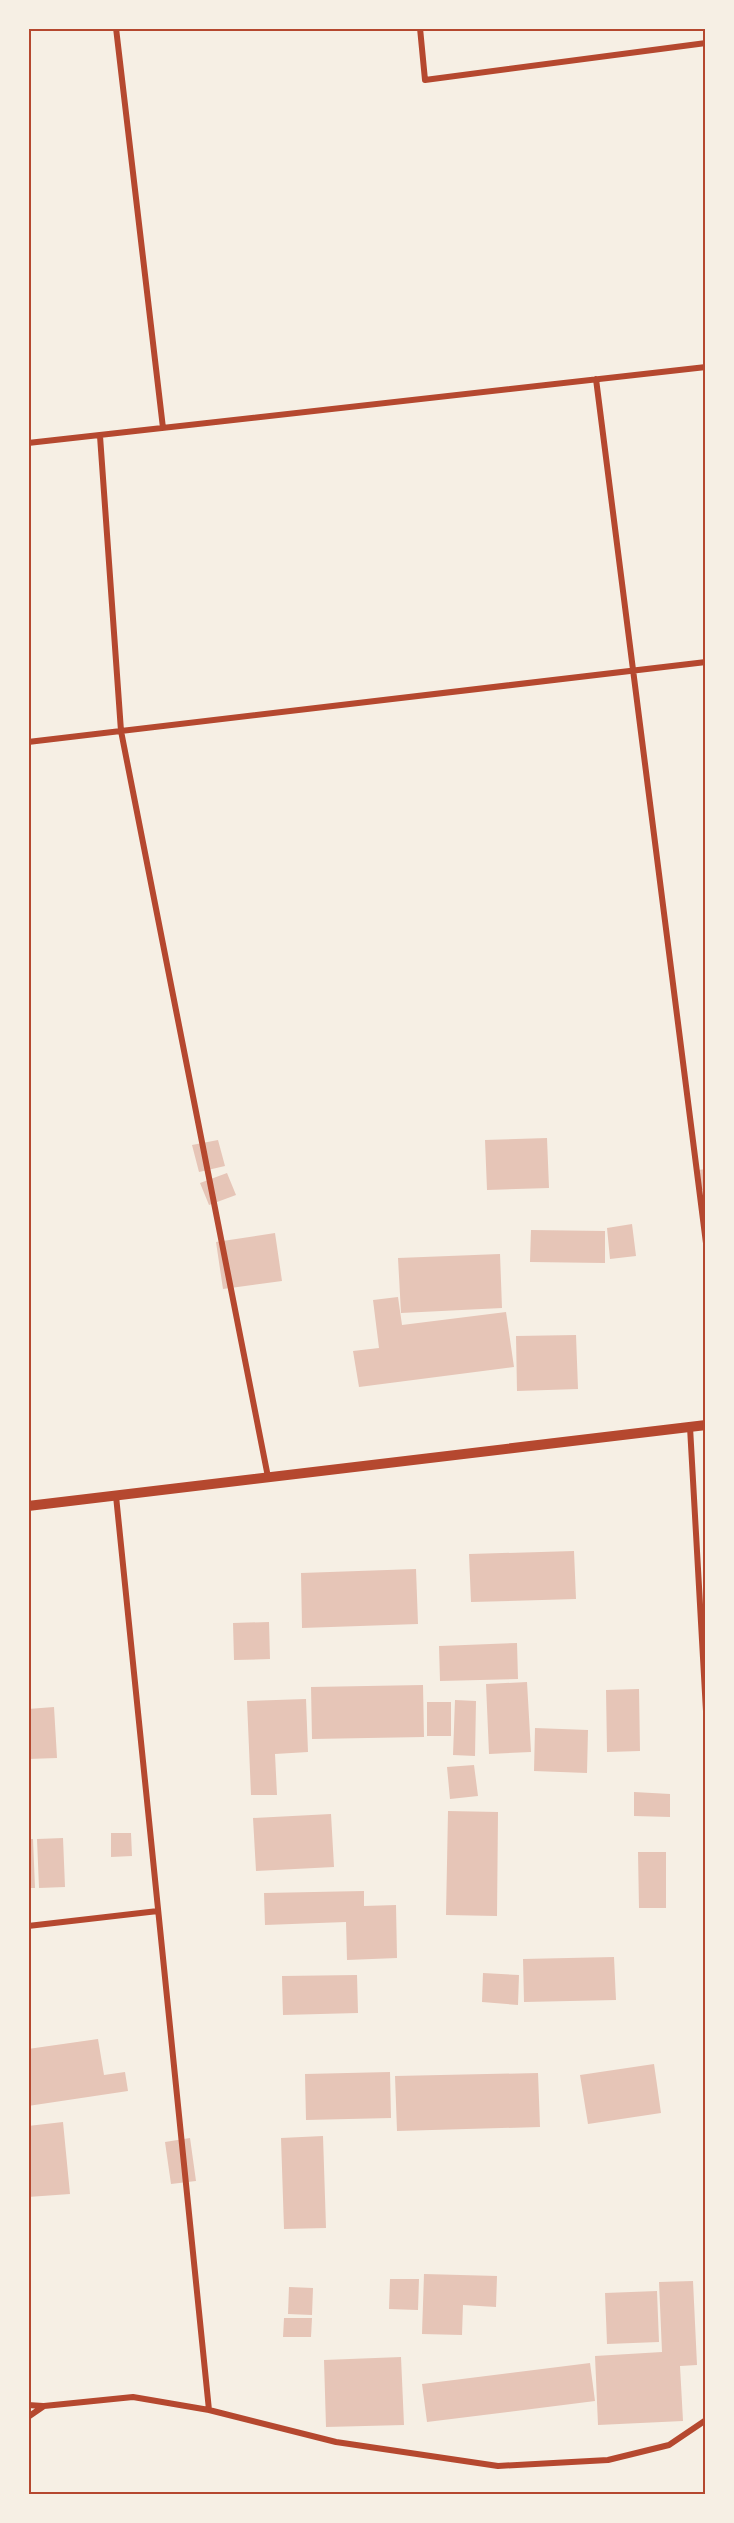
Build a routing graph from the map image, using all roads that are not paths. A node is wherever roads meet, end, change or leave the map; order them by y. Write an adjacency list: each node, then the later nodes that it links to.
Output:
1 (116, 28): 6 (street)
2 (420, 28): 3 (street)
3 (705, 43)
4 (705, 367): 5 (street)
5 (596, 380): 6 (street); 10 (street)
6 (163, 428): 7 (street)
7 (100, 435): 8 (street); 11 (street)
8 (28, 443)
9 (705, 662): 10 (street)
10 (633, 671): 11 (street); 13 (street)
11 (121, 731): 12 (street); 16 (street)
12 (28, 742)
13 (705, 1243)
14 (705, 1425): 15 (street)
15 (690, 1426): 16 (street); 19 (street)
16 (268, 1477): 17 (street)
17 (116, 1496): 18 (street); 20 (street)
18 (28, 1506)
19 (705, 1711)
20 (158, 1911): 21 (street); 24 (street)
21 (28, 1926)
22 (28, 2405): 23 (street)
23 (44, 2406): 24 (street); 25 (street)
24 (208, 2410): 26 (street)
25 (28, 2417)
26 (705, 2420)

